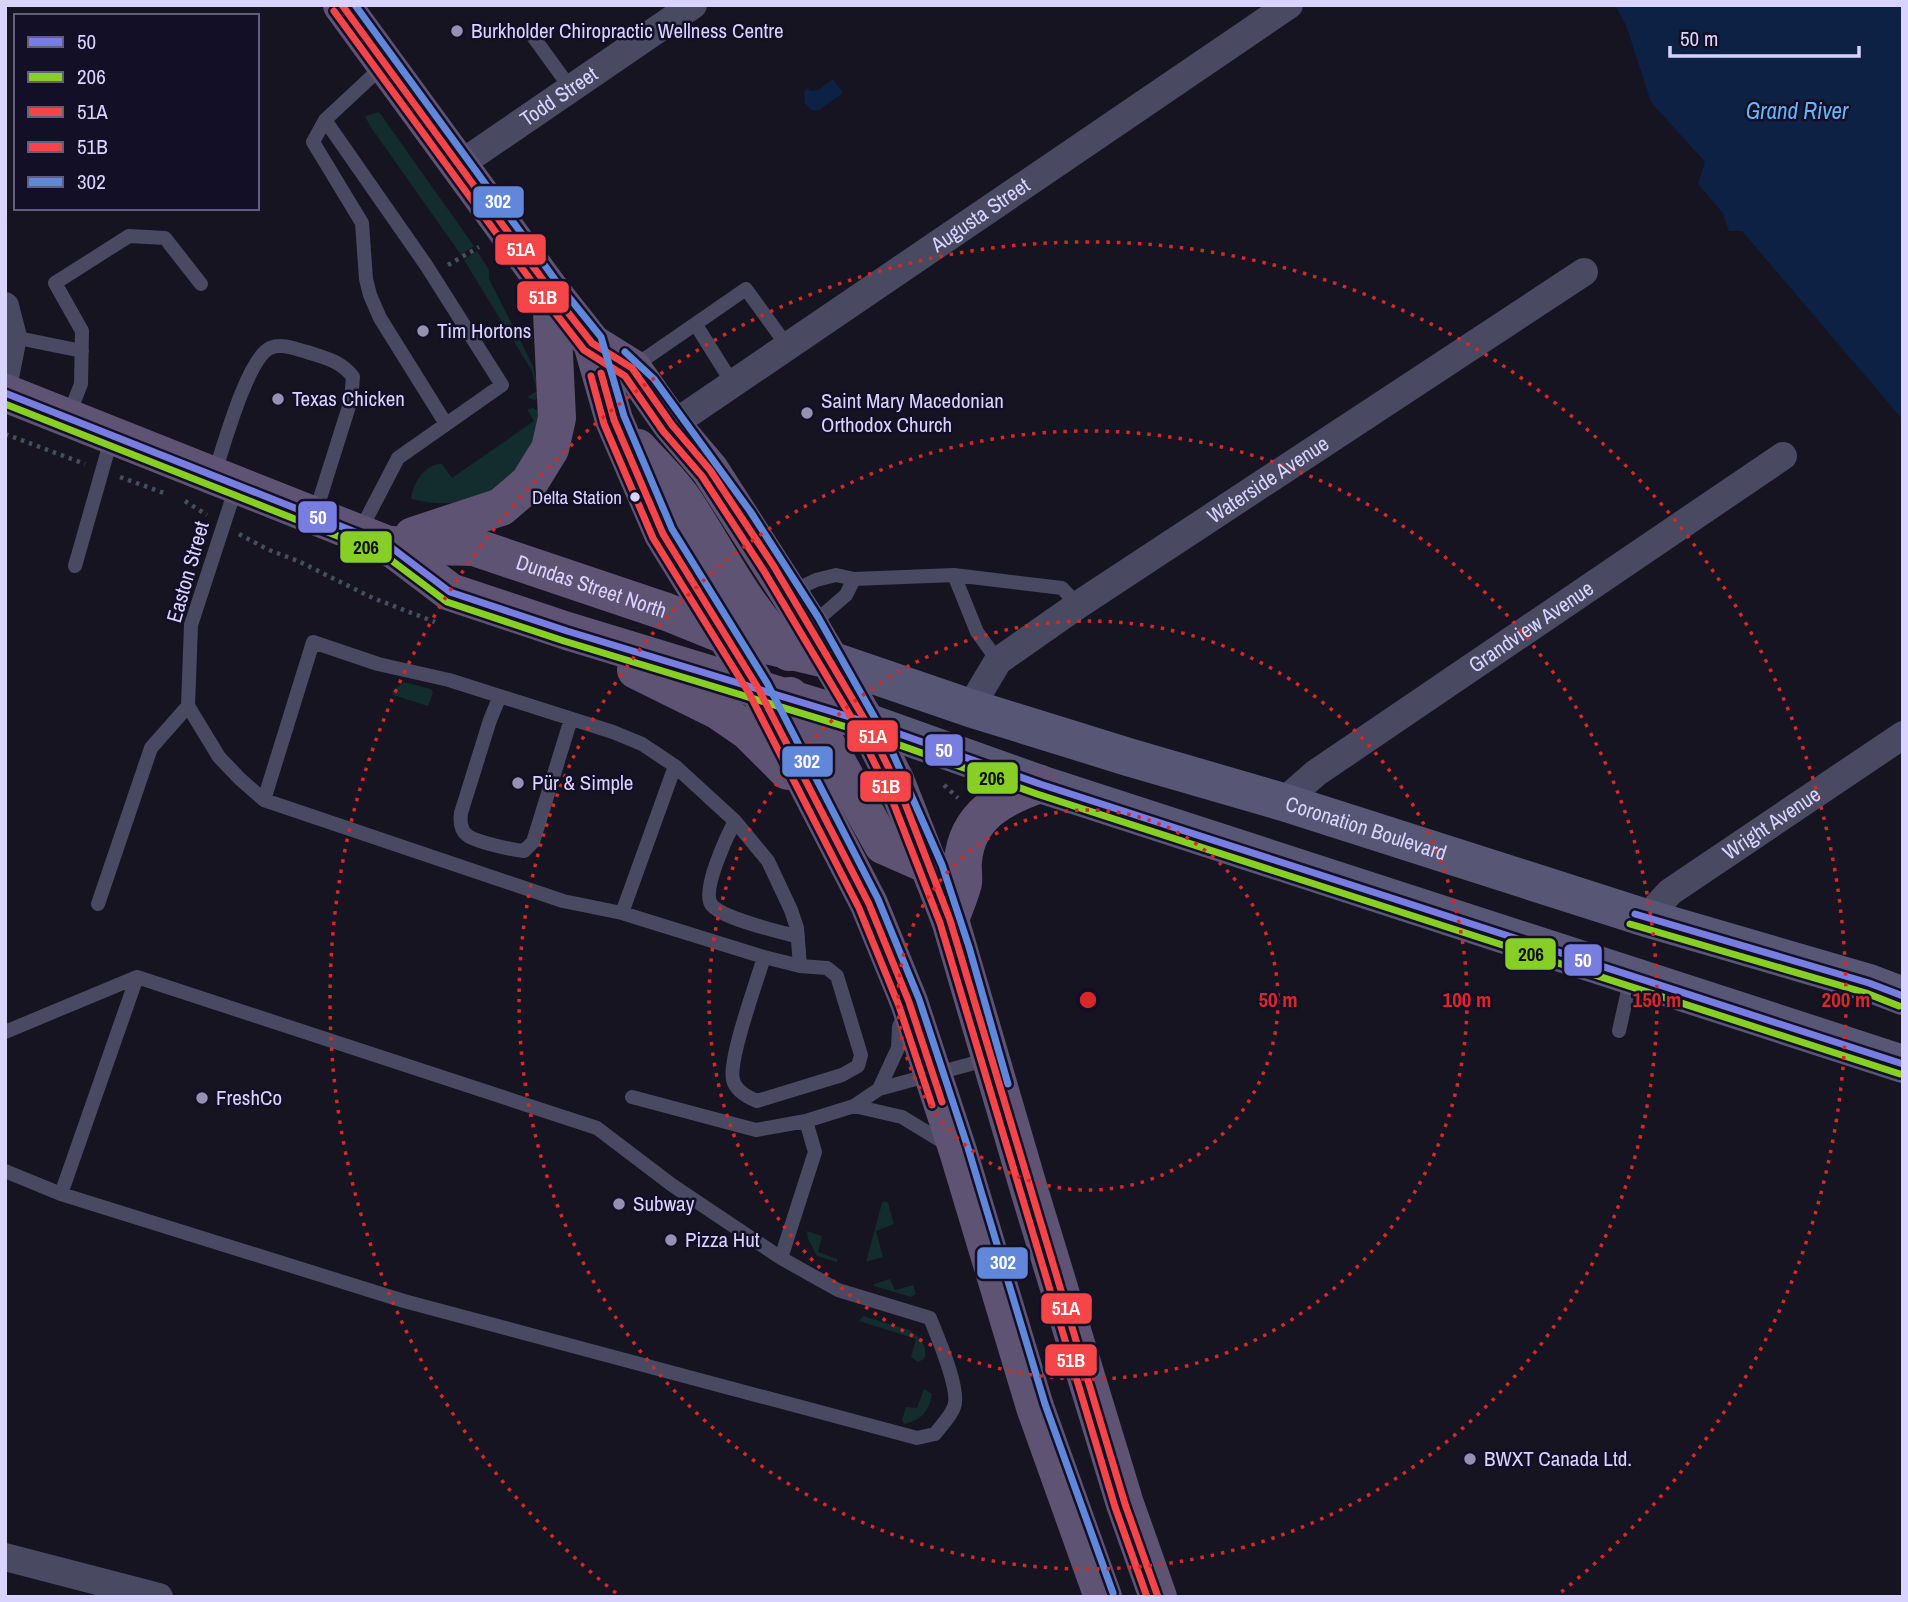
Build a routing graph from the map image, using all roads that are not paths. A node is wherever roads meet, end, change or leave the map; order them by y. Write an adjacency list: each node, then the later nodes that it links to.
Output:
1 (342, 5): 5 (main road)
2 (693, 5): 6 (street, Todd Street)
3 (1289, 5): 16 (street, Augusta Street)
4 (532, 35): 6 (lane)
5 (385, 65): 7 (lane); 8 (main road)
6 (570, 89): 8 (street, Todd Street)
7 (325, 120): 24 (lane); 24 (lane)
8 (460, 165): 11 (main road)
9 (1584, 272): 35 (street, Waterside Avenue)
10 (201, 284): 17 (lane)
11 (551, 291): 15 (main road); 30 (main road)
12 (5, 306): 14 (street)
13 (696, 325): 16 (lane); 18 (lane); 20 (lane)
14 (13, 337): 17 (lane); 19 (street)
15 (592, 343): 18 (main road); 23 (main road)
16 (788, 347): 20 (street, Augusta Street)
17 (82, 352): 22 (lane)
18 (632, 368): 25 (main road)
19 (5, 377)
20 (733, 384): 25 (street, Augusta Street)
21 (5, 394): 22 (main road, Dundas Street North)
22 (68, 418): 26 (main road, Dundas Street North)
23 (614, 420): 37 (main road); 38 (main road)
24 (446, 424): 30 (lane)
25 (672, 425): 34 (main road)
26 (107, 453): 28 (main road, Dundas Street North); 31 (lane)
27 (1783, 456): 52 (street, Grandview Avenue)
28 (226, 479): 29 (main road, Dundas Street North); 29 (lane, Easton Street); 43 (lane, Easton Street)
29 (315, 516): 30 (main road, Dundas Street North)
30 (373, 539): 36 (main road, Dundas Street North); 37 (main road, Dundas Street North)
31 (75, 566)
32 (954, 575): 33 (lane); 35 (lane); 40 (lane)
33 (854, 579): 34 (lane); 38 (lane)
34 (790, 593): 38 (main road)
35 (1078, 605): 40 (street, Waterside Avenue)
36 (567, 631): 41 (main road, Dundas Street North); 50 (main road)
37 (724, 635): 38 (main road, Dundas Street North); 41 (main road)
38 (797, 637): 39 (main road, Dundas Street North); 46 (main road)
39 (830, 660): 44 (main road, Coronation Boulevard); 46 (main road)
40 (998, 661): 44 (street, Waterside Avenue)
41 (775, 693): 46 (main road, Dundas Street North); 50 (main road); 55 (main road)
42 (500, 696): 45 (lane); 45 (lane); 51 (lane)
43 (188, 706): 51 (lane); 56 (lane)
44 (970, 708): 52 (main road, Coronation Boulevard)
45 (571, 719): 48 (lane)
46 (866, 722): 49 (main road); 55 (main road)
47 (1903, 735): 58 (street, Wright Avenue)
48 (675, 766): 53 (lane); 57 (lane)
49 (1040, 785): 54 (main road); 59 (main road)
50 (814, 796): 66 (main road)
51 (264, 800): 57 (lane)
52 (1283, 802): 54 (main road); 58 (main road, Coronation Boulevard)
53 (735, 821): 60 (lane); 60 (lane)
54 (1267, 858): 63 (main road)
55 (931, 866): 59 (main road)
56 (98, 904)
57 (622, 913): 61 (lane)
58 (1646, 918): 63 (main road); 65 (main road, Coronation Boulevard)
59 (950, 920): 69 (main road)
60 (798, 937): 62 (lane)
61 (764, 957): 62 (lane); 62 (lane)
62 (800, 965)
63 (1631, 976): 67 (lane); 70 (main road)
64 (137, 977): 68 (lane); 78 (lane); 79 (lane)
65 (1903, 996)
66 (909, 1002): 71 (main road); 72 (lane)
67 (1619, 1031)
68 (5, 1032)
69 (990, 1059): 71 (lane); 82 (main road)
70 (1903, 1064)
71 (933, 1074): 72 (lane); 76 (main road)
72 (879, 1089): 74 (lane)
73 (632, 1097): 75 (lane)
74 (854, 1106): 75 (lane); 76 (lane)
75 (806, 1121): 79 (lane)
76 (958, 1151): 81 (main road)
77 (5, 1171): 78 (lane)
78 (61, 1194): 79 (lane)
79 (781, 1258)
80 (5, 1557): 83 (street)
81 (1098, 1583)
82 (1155, 1590)
83 (159, 1597)

